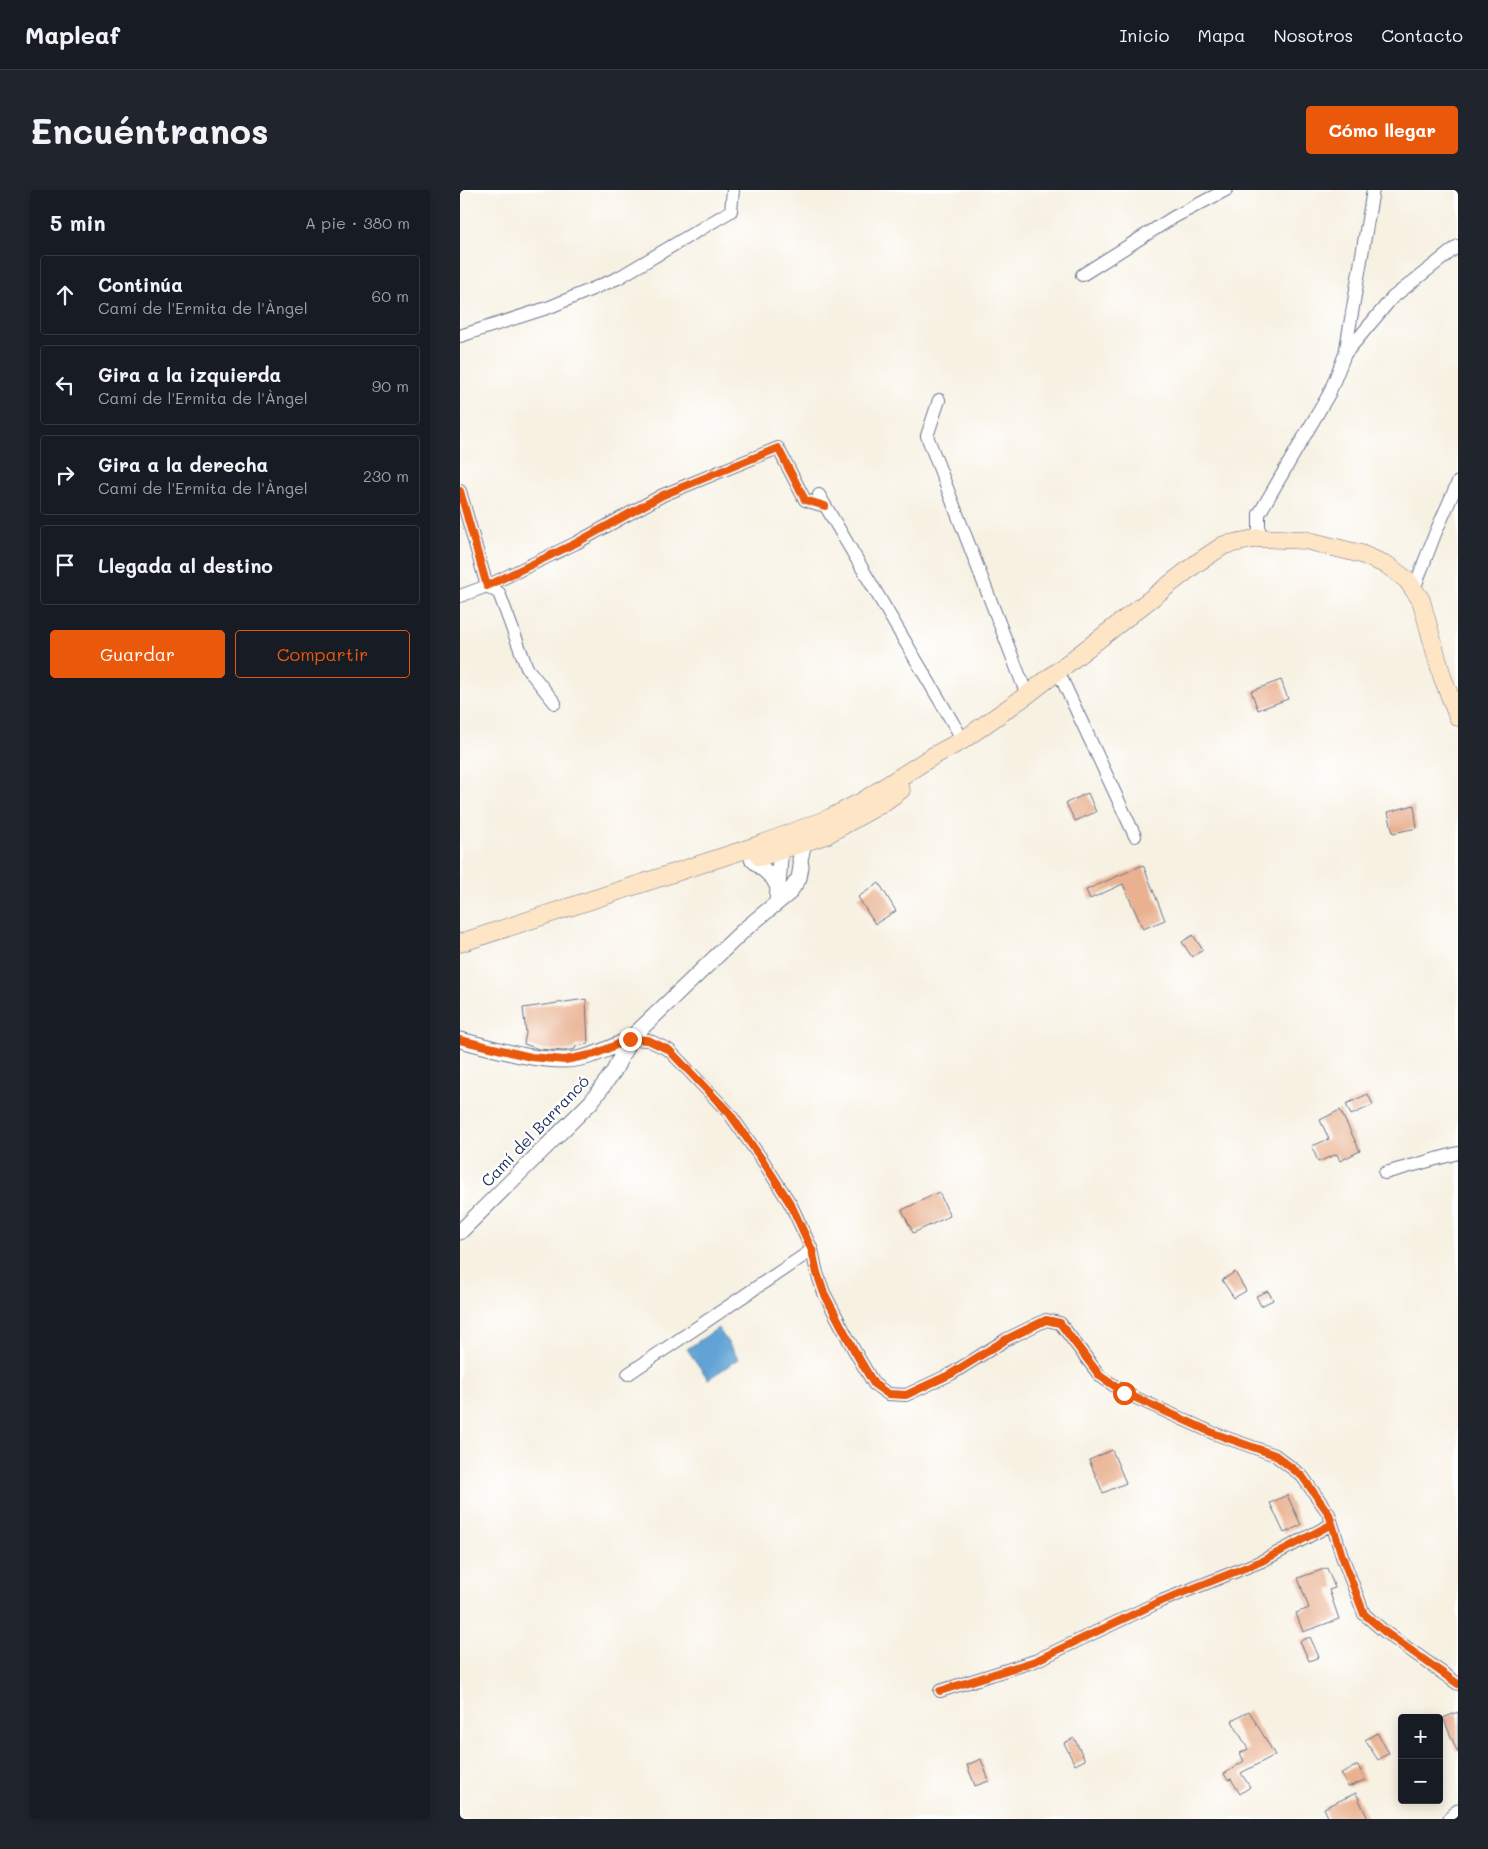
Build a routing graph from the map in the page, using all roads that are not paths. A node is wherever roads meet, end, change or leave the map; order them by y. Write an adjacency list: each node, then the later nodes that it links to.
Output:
1 (733, 190): 6 (street)
2 (1226, 190): 5 (street)
3 (1373, 190): 7 (street)
4 (1458, 246): 7 (street)
5 (1082, 274)
6 (460, 336)
7 (1345, 354): 11 (street)
8 (939, 400): 16 (street)
9 (1458, 482): 13 (street)
10 (460, 491): 12 (street)
11 (1259, 538): 13 (main road); 15 (main road)
12 (487, 586): 14 (street); 17 (street); 19 (street)
13 (1414, 589): 18 (main road)
14 (460, 596)
15 (1058, 671): 16 (main road); 21 (street)
16 (1027, 695): 19 (main road)
17 (555, 704)
18 (1458, 717)
19 (963, 740): 20 (main road); 22 (main road)
20 (841, 812): 23 (main road); 26 (main road)
21 (1135, 836)
22 (804, 842): 23 (main road); 25 (street, Camí del Barrancó)
23 (782, 854): 24 (main road); 25 (main road); 26 (main road); 27 (street)
24 (752, 859): 27 (street); 30 (main road)
25 (800, 860): 28 (street, Camí del Barrancó)
26 (648, 881): 29 (main road)
27 (778, 887): 28 (street)
28 (776, 903): 31 (street, Camí del Barrancó)
29 (460, 942)
30 (460, 955)
31 (630, 1039): 32 (street); 35 (street, Camí del Barrancó); 36 (street)
32 (460, 1040)
33 (1458, 1153): 34 (street)
34 (1385, 1173)
35 (460, 1232)
36 (812, 1250): 37 (street); 38 (street)
37 (628, 1374)
38 (1332, 1524): 39 (street); 40 (street)
39 (1458, 1684)
40 (940, 1691)
41 (1458, 1812): 42 (street)
42 (1451, 1819)

